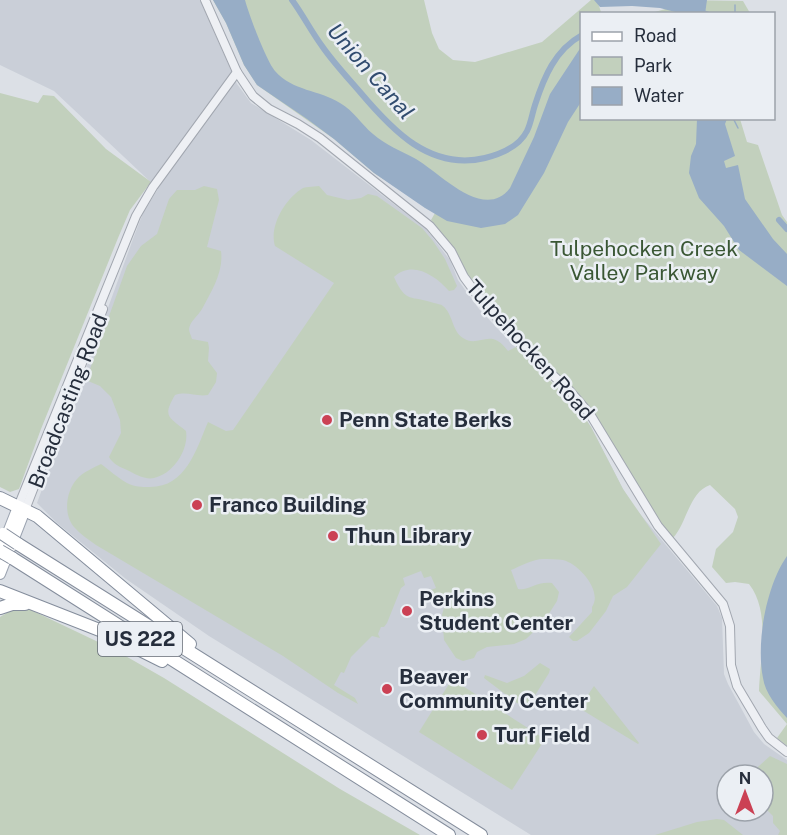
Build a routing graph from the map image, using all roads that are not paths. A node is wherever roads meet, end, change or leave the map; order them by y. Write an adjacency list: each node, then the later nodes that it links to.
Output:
1 (205, 0): 2 (street, Tulpehocken Road)
2 (237, 72): 4 (street, Broadcasting Road); 13 (street, Tulpehocken Road)
3 (0, 498): 4 (highway)
4 (22, 509): 6 (main road, Broadcasting Road); 7 (main road, Broadcasting Road); 11 (highway)
5 (1, 533): 11 (highway, US 222, bridge)
6 (0, 552): 12 (highway, US 222, bridge)
7 (0, 574)
8 (0, 591): 9 (highway)
9 (34, 604): 10 (highway); 12 (highway)
10 (0, 608)
11 (248, 688): 15 (highway, US 222)
12 (268, 720): 14 (highway, US 222)
13 (787, 752)
14 (449, 835)
15 (481, 835)

